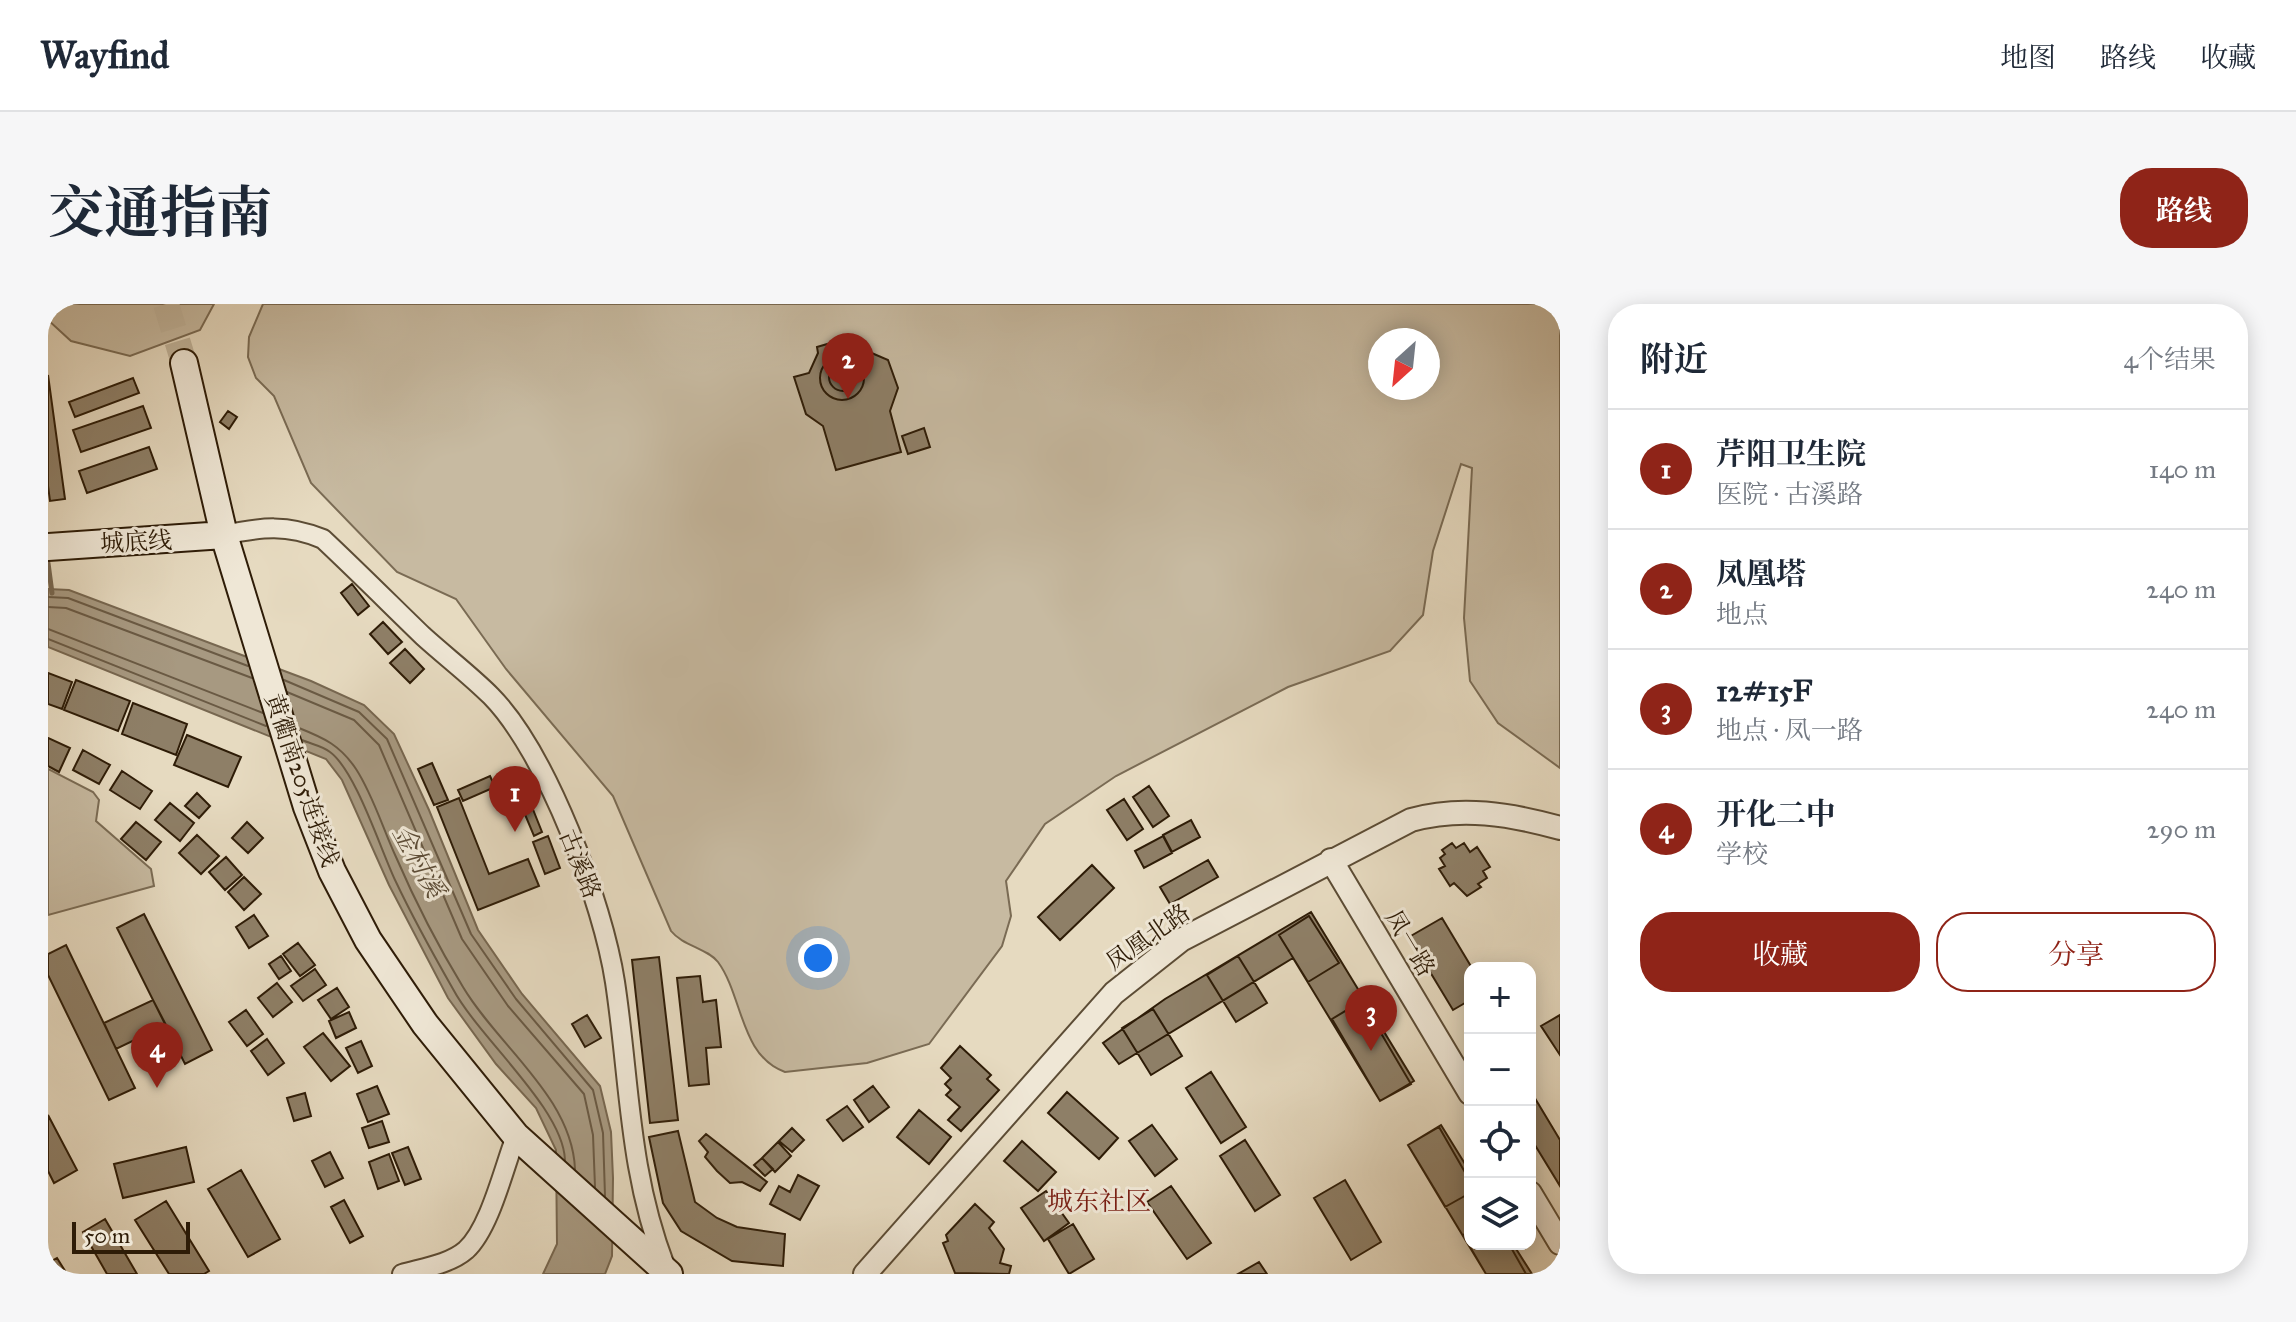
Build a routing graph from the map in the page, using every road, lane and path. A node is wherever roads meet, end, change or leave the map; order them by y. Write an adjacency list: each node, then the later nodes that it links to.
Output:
1 (184, 363): 2 (main road, 黄衢南205连接线)
2 (224, 535): 3 (main road, 城底线); 7 (main road, 黄衢南205连接线); 10 (street, 古溪路)
3 (48, 547)
4 (1560, 828): 5 (street, 凤凰北路)
5 (1331, 860): 6 (street, 凤一路); 12 (street, 凤凰北路)
6 (1464, 1083)
7 (516, 1136): 10 (main road, 黄衢南205连接线); 11 (street)
8 (1536, 1203): 9 (street)
9 (1560, 1243)
10 (670, 1273)
11 (402, 1274)
12 (865, 1274)

